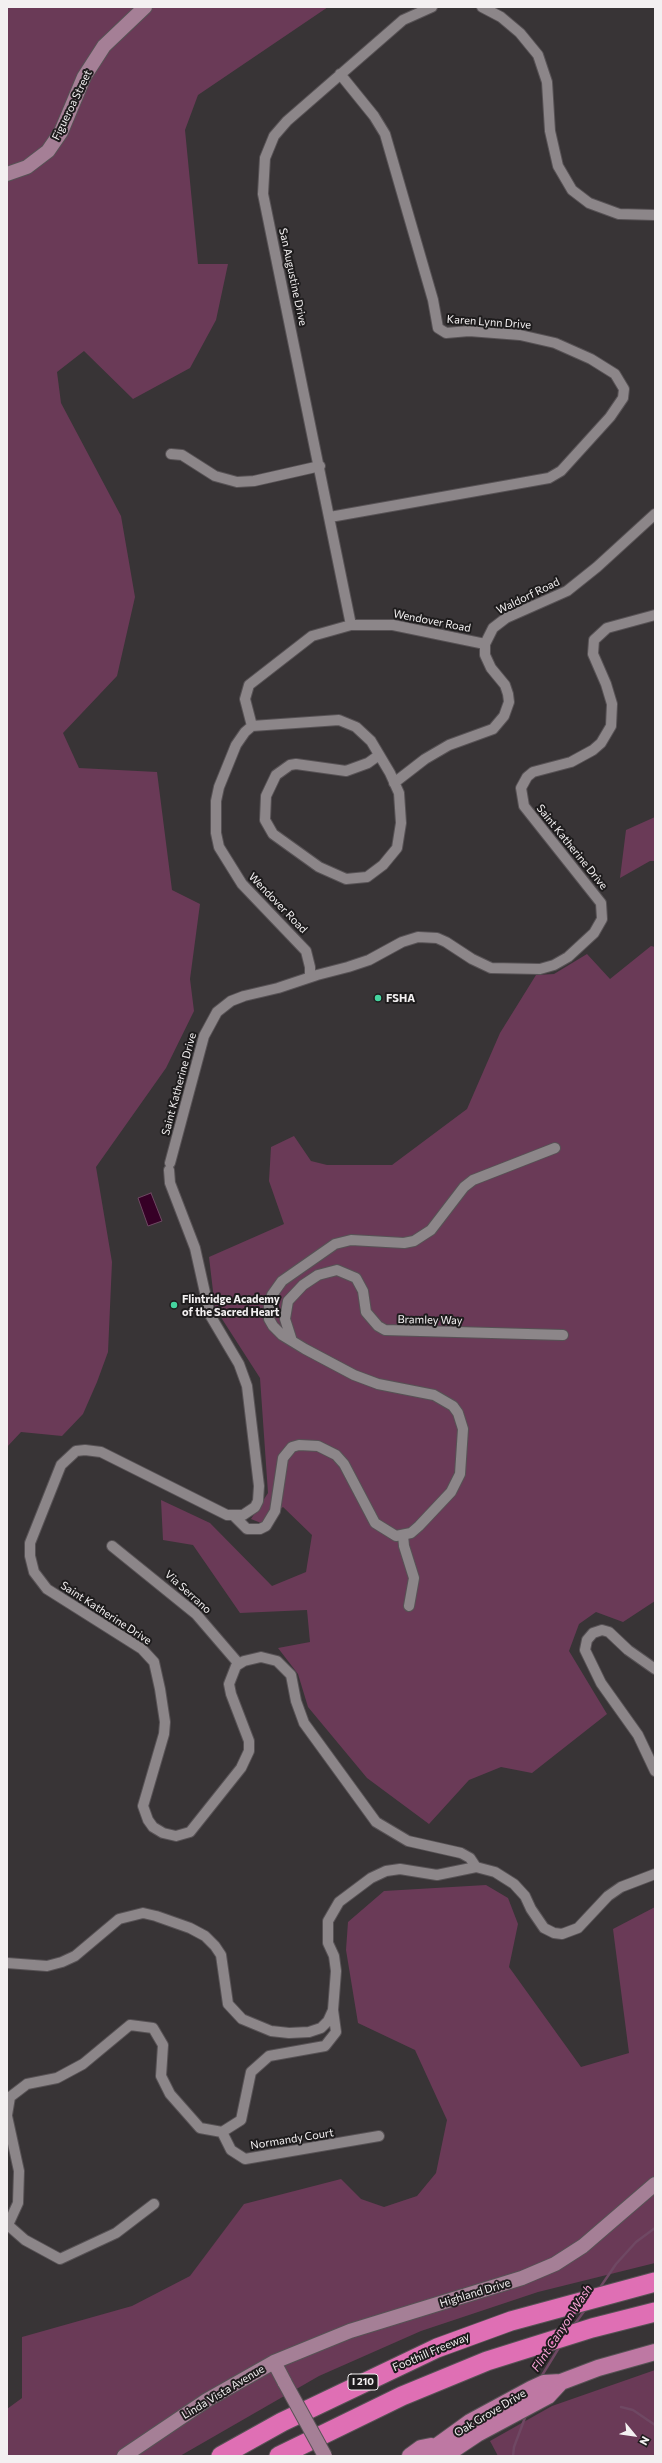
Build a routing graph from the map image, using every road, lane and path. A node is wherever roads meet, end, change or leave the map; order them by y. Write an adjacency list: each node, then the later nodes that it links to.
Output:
1 (145, 7): 5 (street, Figueroa Street)
2 (432, 7): 4 (street, San Augustine Drive)
3 (482, 7): 6 (street)
4 (340, 74): 8 (street, San Augustine Drive); 10 (street, Karen Lynn Drive)
5 (7, 174)
6 (655, 215)
7 (171, 454): 8 (street)
8 (320, 466): 10 (street, San Augustine Drive)
9 (655, 514): 13 (street, Waldorf Road)
10 (330, 517): 12 (street, San Augustine Drive)
11 (655, 615): 17 (street, Saint Katherine Drive)
12 (351, 625): 13 (street, Wendover Road); 14 (street, Wendover Road)
13 (485, 644): 16 (street)
14 (252, 726): 15 (street); 17 (street, Wendover Road)
15 (379, 755): 16 (street); 16 (street)
16 (394, 783)
17 (310, 977): 21 (street, Saint Katherine Drive)
18 (555, 1148): 20 (street)
19 (563, 1336): 20 (street, Bramley Way)
20 (292, 1341): 22 (street)
21 (234, 1516): 22 (street); 25 (street, Saint Katherine Drive)
22 (403, 1535): 24 (street)
23 (112, 1546): 25 (street, Via Serrano)
24 (409, 1606)
25 (239, 1664): 28 (street)
26 (655, 1669): 27 (street)
27 (655, 1771)
28 (476, 1867): 29 (street); 31 (street)
29 (655, 1874)
30 (7, 1963): 31 (street)
31 (333, 2010): 33 (street)
32 (7, 2116): 33 (street); 37 (street)
33 (222, 2132): 34 (street, Normandy Court)
34 (378, 2136)
35 (655, 2184): 41 (street, Highland Drive)
36 (154, 2204): 37 (street)
37 (8, 2226)
38 (655, 2282): 44 (highway, Foothill Freeway / I 210)
39 (655, 2312): 45 (highway, I 210)
40 (655, 2352): 42 (main road, Oak Grove Drive)
41 (274, 2362): 43 (street, Linda Vista Avenue); 46 (street, Linda Vista Avenue, bridge)
42 (441, 2451): 47 (main road); 48 (main road, Oak Grove Drive)
43 (124, 2456)
44 (222, 2456)
45 (279, 2456)
46 (325, 2456)
47 (410, 2456)
48 (423, 2456)

